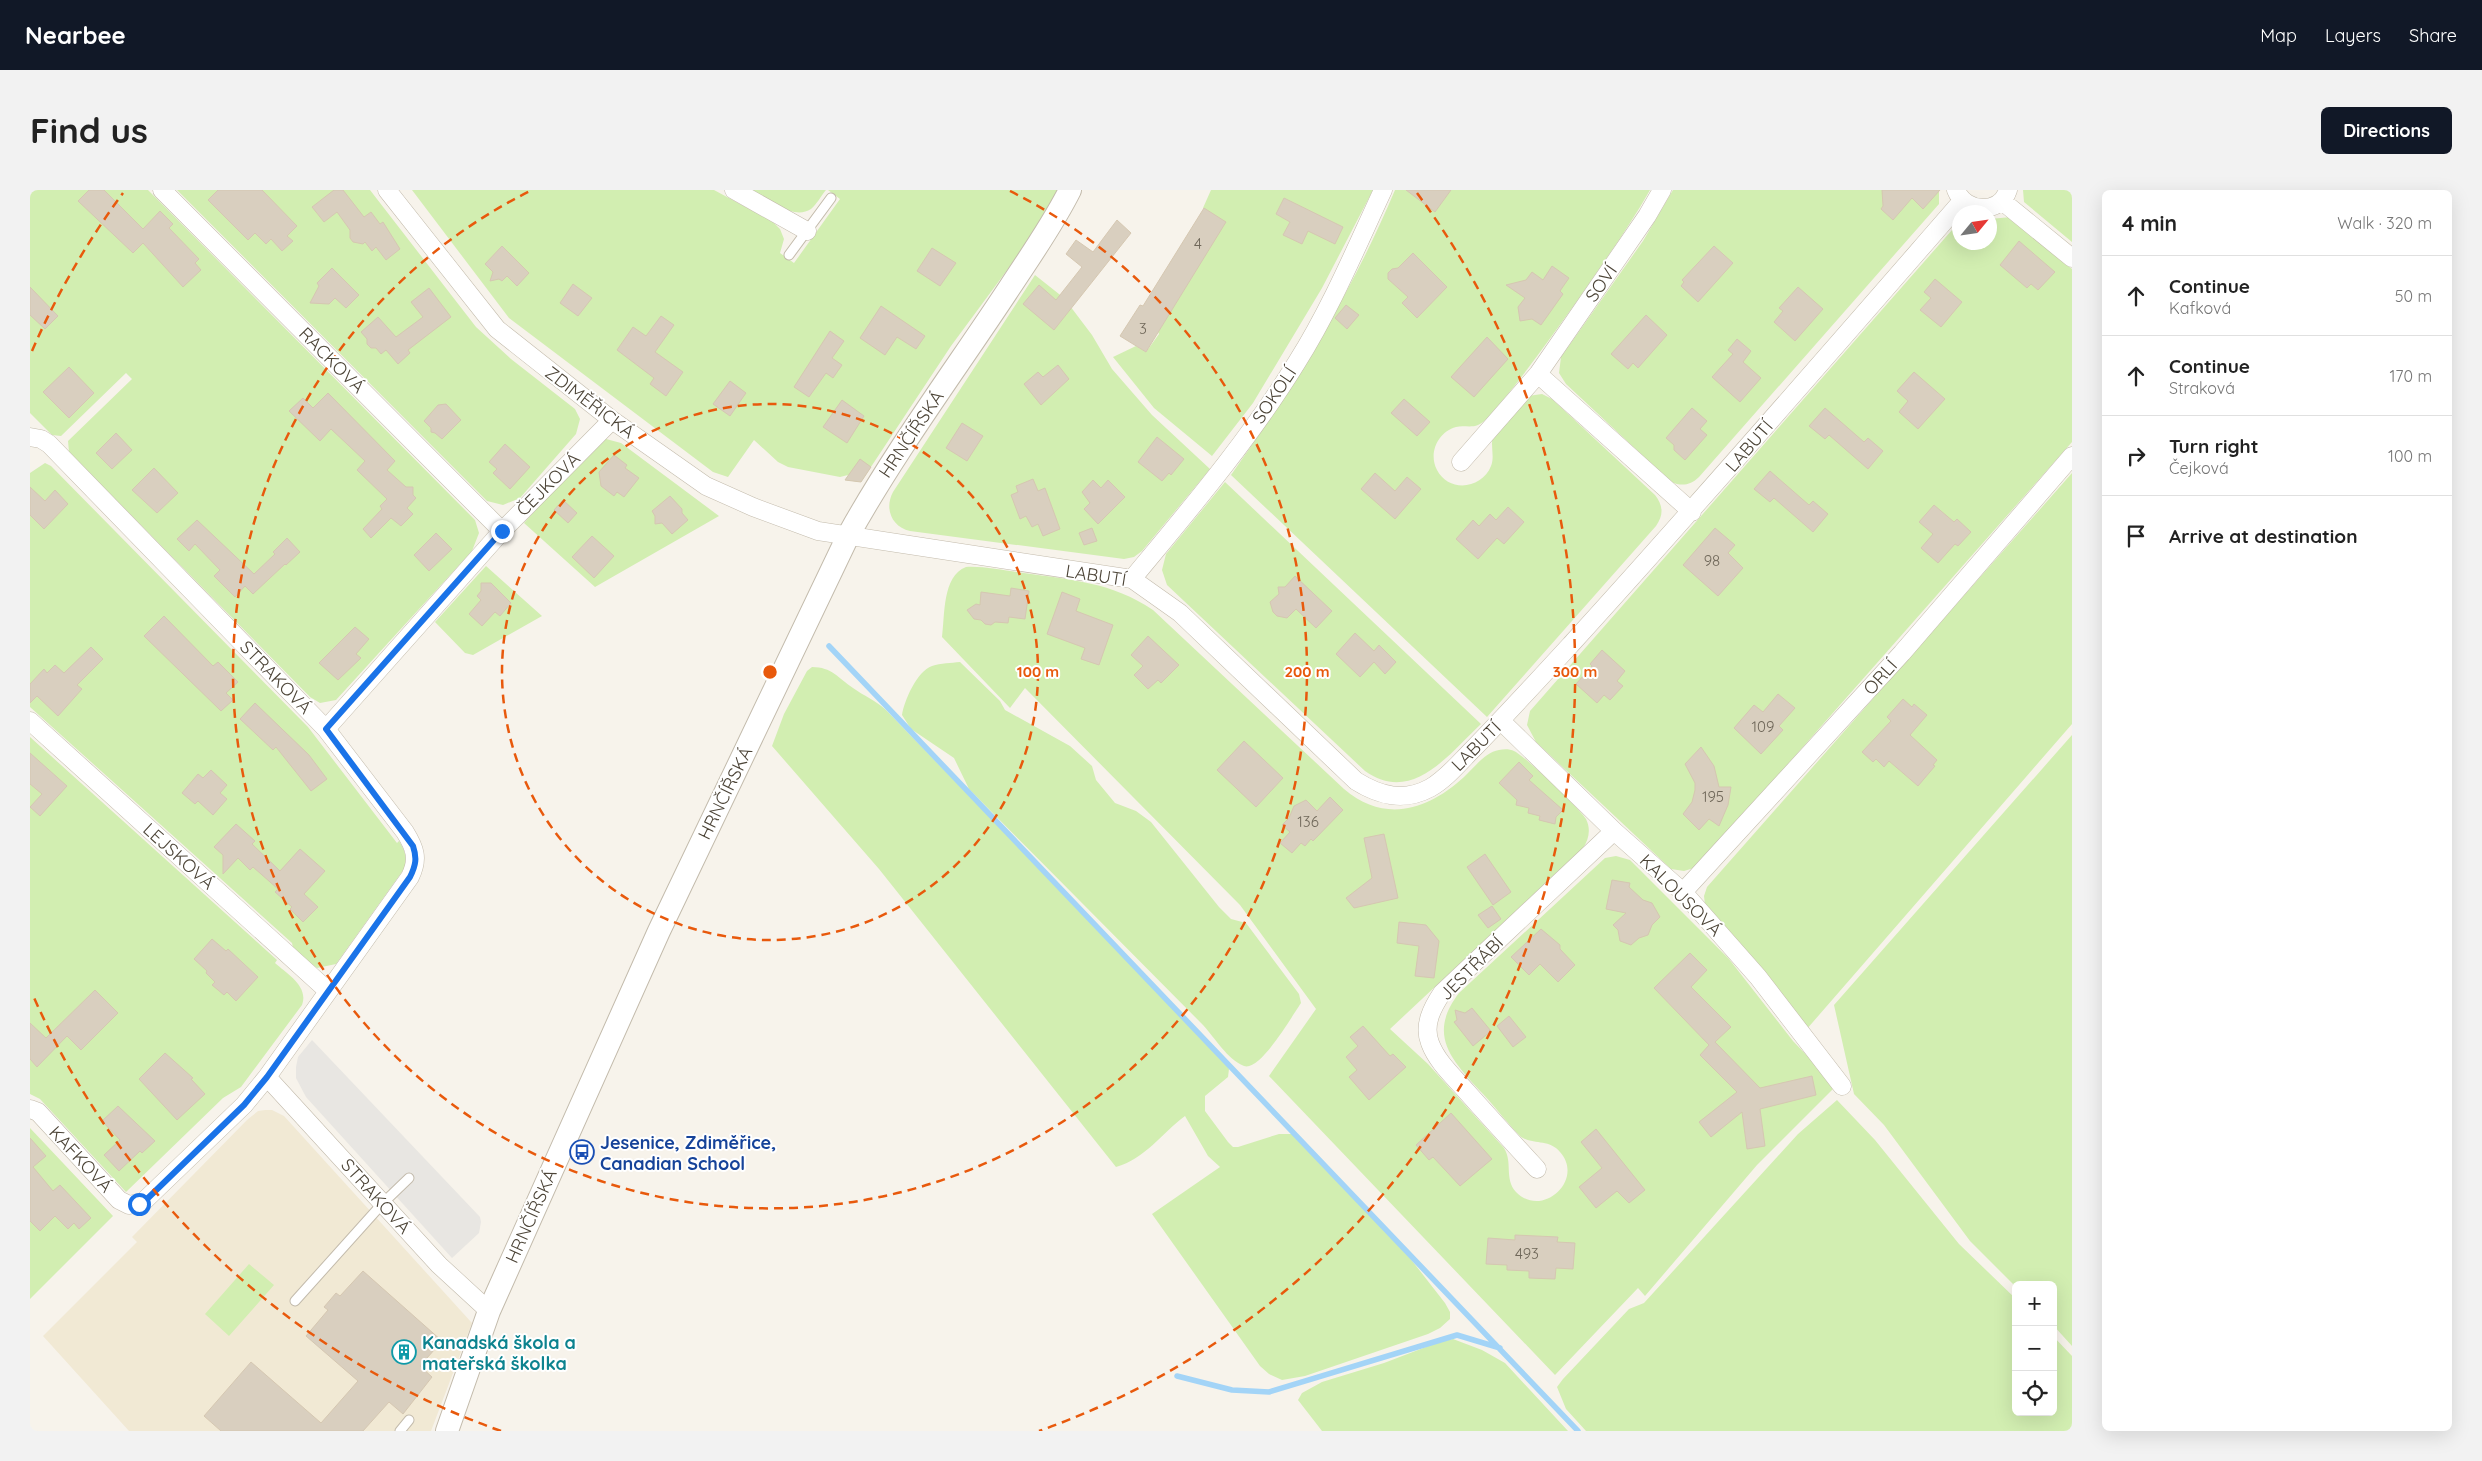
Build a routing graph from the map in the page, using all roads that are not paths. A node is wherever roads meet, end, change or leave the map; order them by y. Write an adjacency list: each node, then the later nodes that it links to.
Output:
1 (162, 190): 19 (street, RACKOVÁ)
2 (387, 190): 14 (street, ZDIMĚŘICKÁ)
3 (734, 190): 10 (street)
4 (1070, 190): 20 (street, HRNČÍŘSKÁ)
5 (1383, 190): 21 (street, SOKOLÍ)
6 (1662, 190): 13 (street, SOVÍ)
7 (1959, 195): 8 (street); 18 (street, LABUTÍ)
8 (2005, 196): 12 (street)
9 (831, 198): 10 (lane)
10 (807, 231): 11 (lane)
11 (789, 255)
12 (2072, 258)
13 (1538, 374): 17 (street, SOVÍ); 18 (street)
14 (612, 420): 19 (street, ČEJKOVÁ); 20 (street, ZDIMĚŘICKÁ)
15 (30, 437): 24 (street, STRAKOVÁ)
16 (2072, 456): 26 (street, ORLÍ)
17 (1461, 462)
18 (1692, 512): 23 (street, LABUTÍ)
19 (502, 531): 24 (street, ČEJKOVÁ)
20 (849, 534): 21 (street, LABUTÍ); 36 (street, HRNČÍŘSKÁ)
21 (1132, 579): 23 (street, LABUTÍ)
22 (30, 721): 27 (street, LEJSKOVÁ)
23 (1501, 721): 25 (street, KALOUSOVÁ)
24 (326, 729): 27 (street, STRAKOVÁ)
25 (1614, 831): 26 (street, KALOUSOVÁ); 32 (street, JESTŘÁBÍ)
26 (1683, 892): 29 (street, KALOUSOVÁ)
27 (328, 991): 28 (street, STRAKOVÁ)
28 (267, 1077): 30 (street, STRAKOVÁ); 34 (street, STRAKOVÁ)
29 (1842, 1086)
30 (244, 1105): 31 (street, KAFKOVÁ)
31 (30, 1109)
32 (1537, 1169)
33 (409, 1178): 34 (lane)
34 (382, 1204): 35 (lane); 36 (street, STRAKOVÁ)
35 (295, 1301)
36 (489, 1311): 39 (street, HRNČÍŘSKÁ)
37 (409, 1420): 38 (lane)
38 (400, 1431)
39 (447, 1431)

